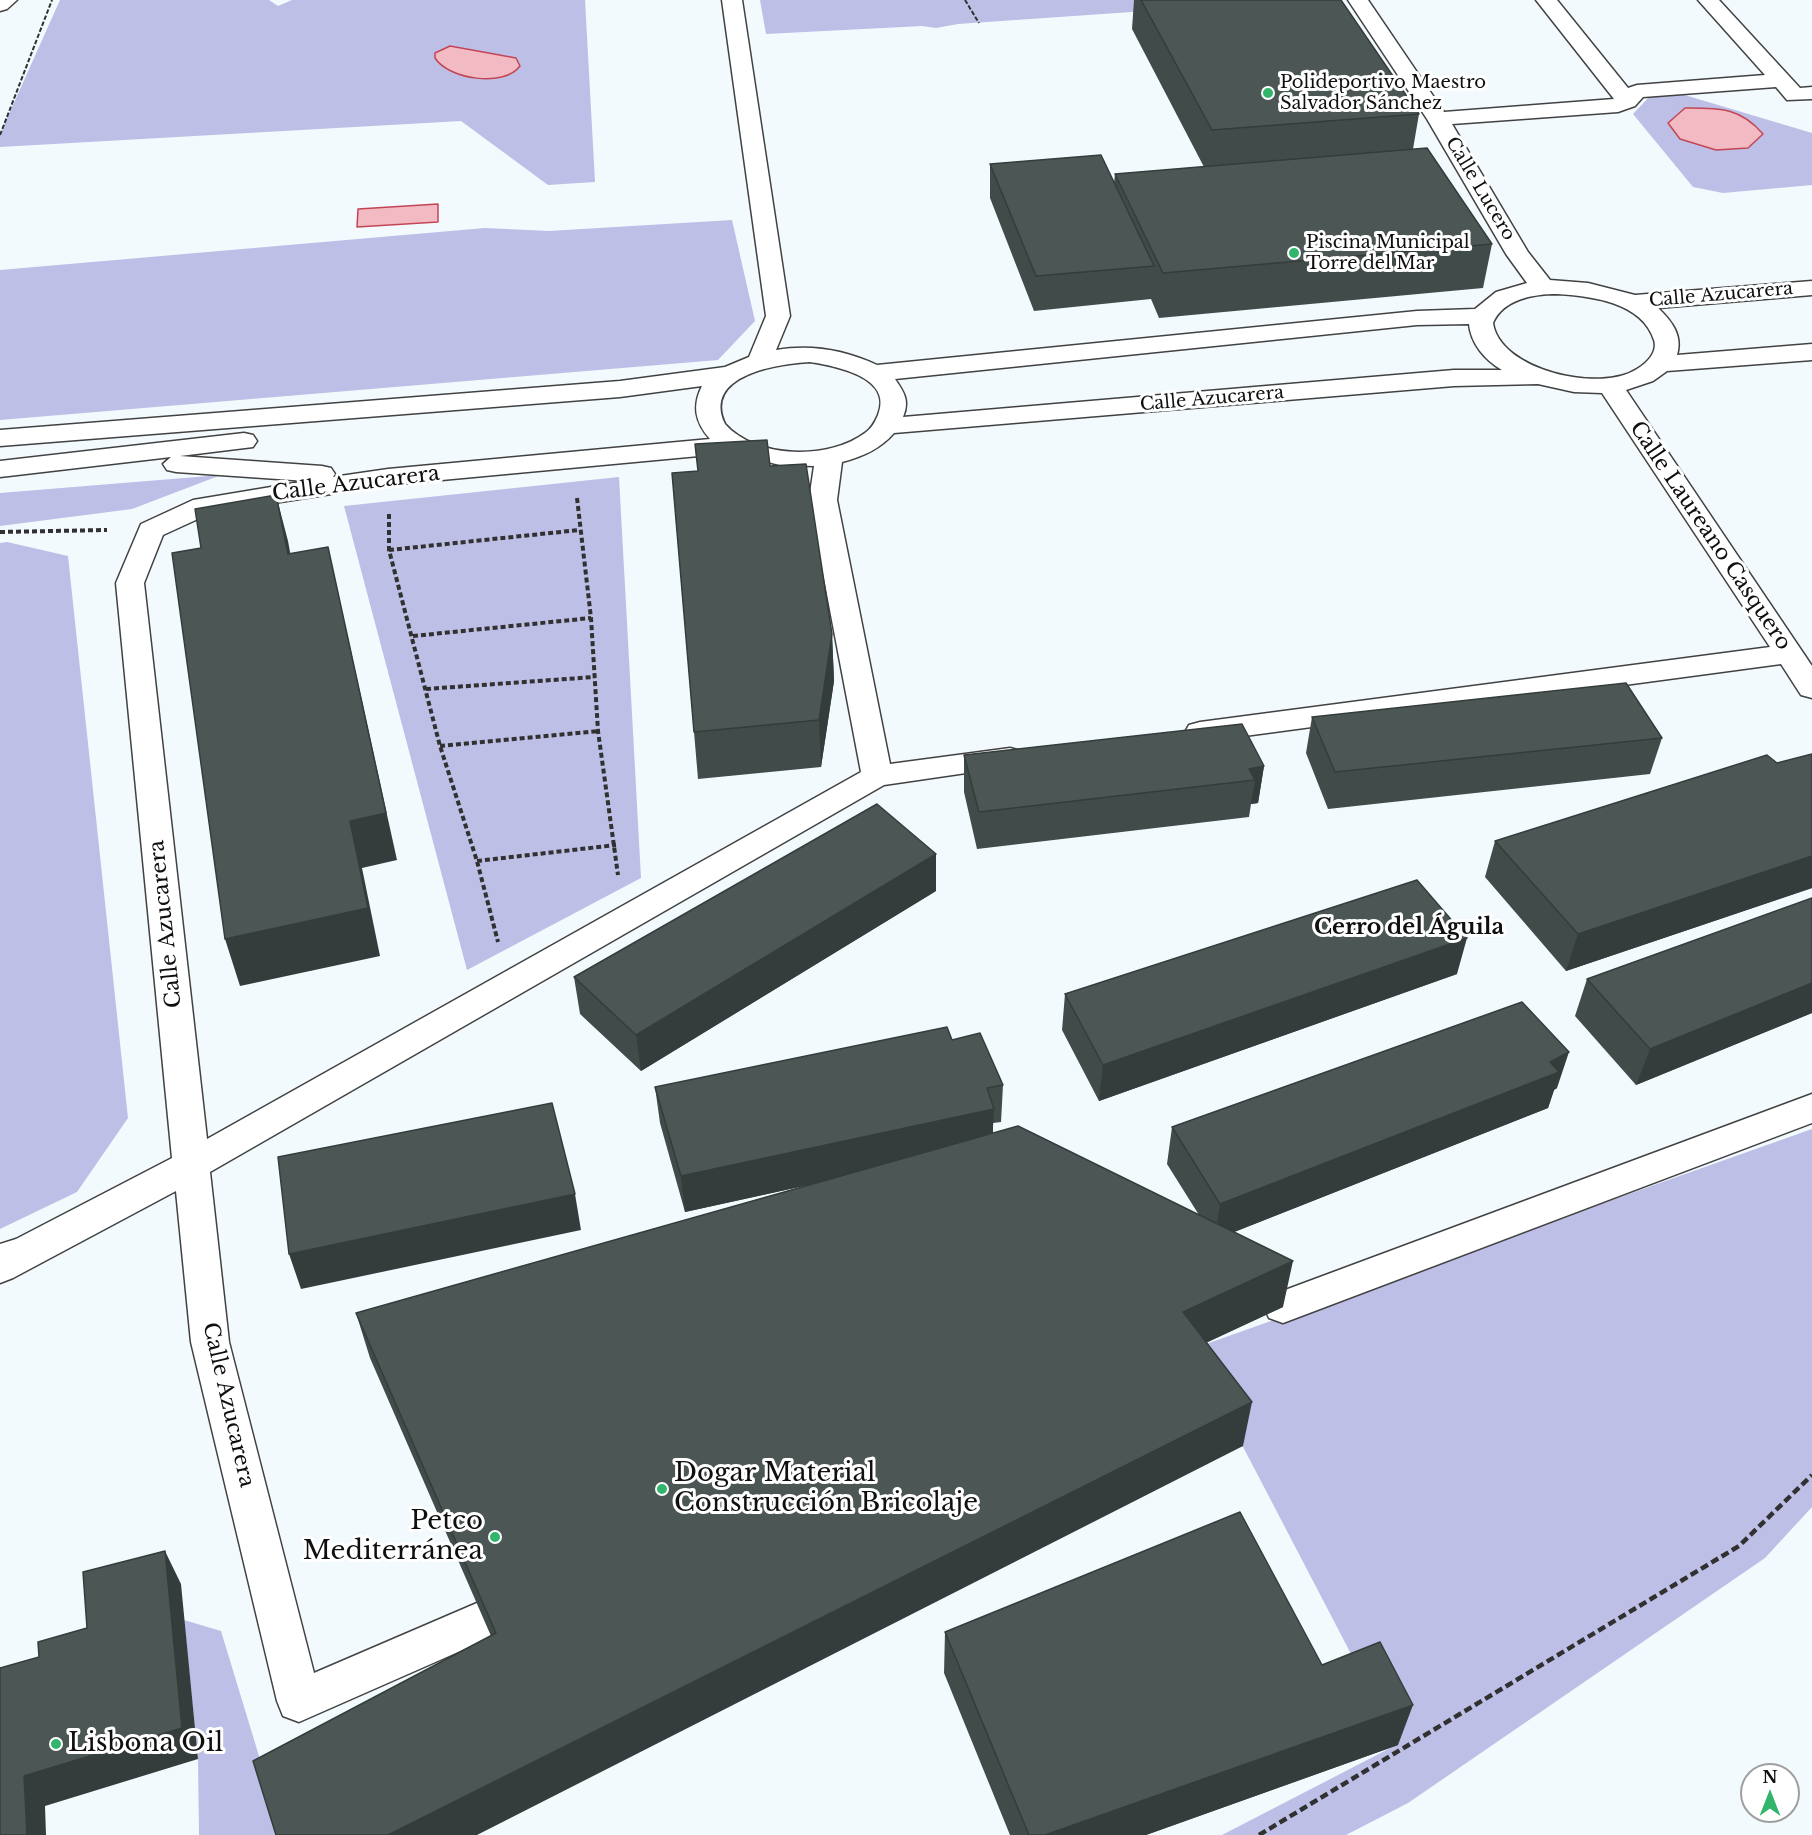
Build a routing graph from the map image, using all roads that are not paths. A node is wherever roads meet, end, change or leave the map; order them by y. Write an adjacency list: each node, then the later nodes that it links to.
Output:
1 (7, 0): 6 (street)
2 (732, 0): 13 (street)
3 (1358, 0): 9 (street, Calle Lucero)
4 (1546, 0): 8 (street)
5 (1708, 0): 7 (street)
6 (0, 5)
7 (1796, 89): 8 (street)
8 (1627, 101): 9 (street)
9 (1438, 119): 10 (street, Calle Lucero)
10 (1543, 286): 12 (street); 14 (street)
11 (1812, 288): 12 (street, Calle Azucarera)
12 (1631, 303): 18 (street)
13 (778, 316): 16 (street); 17 (street)
14 (1483, 316): 20 (street); 21 (street)
15 (1812, 352): 18 (street)
16 (810, 354): 17 (street); 20 (street)
17 (760, 360): 19 (street)
18 (1661, 364): 22 (street)
19 (731, 373): 23 (street); 26 (street)
20 (875, 373): 24 (street)
21 (1537, 376): 22 (street); 24 (street, Calle Azucarera)
22 (1609, 384): 33 (street, Calle Laureano Casquero)
23 (620, 389): 25 (street); 29 (street)
24 (886, 426): 27 (street)
25 (0, 438)
26 (735, 445): 28 (street); 31 (street, Calle Azucarera)
27 (829, 456): 28 (street); 32 (street)
28 (775, 457): 32 (street)
29 (78, 459): 30 (street); 31 (street)
30 (0, 468)
31 (388, 477): 39 (street, Calle Azucarera)
32 (823, 500): 37 (street)
33 (1789, 654): 34 (street, Calle Laureano Casquero); 35 (street)
34 (1812, 688)
35 (1173, 736)
36 (1043, 753): 37 (street)
37 (877, 776): 39 (street)
38 (1812, 1108): 41 (street)
39 (192, 1165): 40 (street); 42 (street, Calle Azucarera)
40 (10, 1259)
41 (1283, 1307)
42 (484, 1620)

